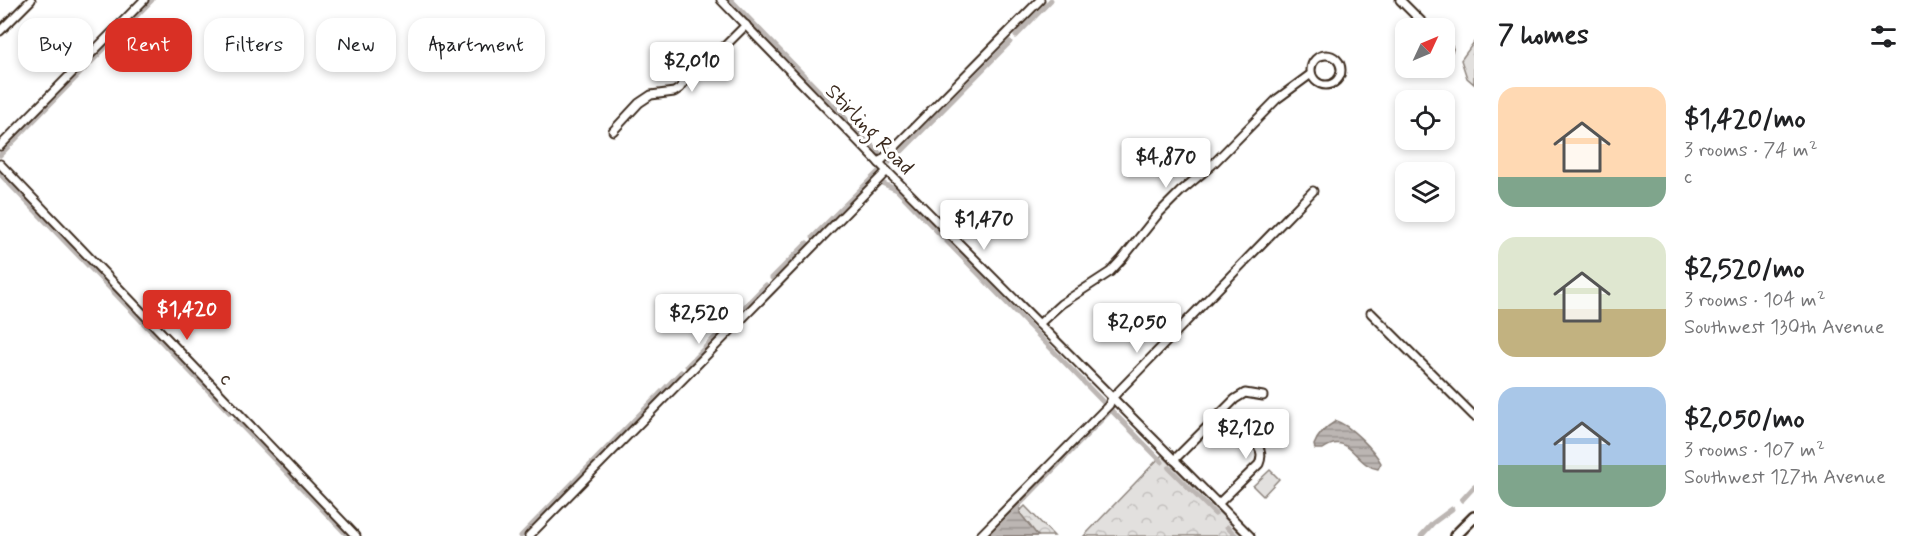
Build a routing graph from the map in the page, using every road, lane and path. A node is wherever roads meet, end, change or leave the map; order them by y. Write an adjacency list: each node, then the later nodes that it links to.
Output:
1 (31, 0): 8 (street)
2 (144, 0): 11 (street)
3 (721, 0): 7 (street, Stirling Road)
4 (1040, 0): 12 (street)
5 (1400, 0): 6 (street)
6 (1418, 18)
7 (746, 25): 10 (street); 12 (street, Stirling Road)
8 (0, 31)
9 (1311, 74): 9 (street); 17 (street)
10 (613, 131)
11 (0, 146)
12 (879, 163): 14 (street, Stirling Road)
13 (0, 164): 25 (street, c)
14 (887, 171): 17 (street, Stirling Road); 26 (street)
15 (1313, 191): 19 (street)
16 (1371, 312): 21 (street)
17 (1039, 324): 19 (street, Stirling Road)
18 (1263, 396): 20 (street)
19 (1112, 398): 22 (street, Stirling Road); 27 (street)
20 (1220, 414): 22 (street); 23 (street)
21 (1474, 416)
22 (1174, 460): 23 (street, Stirling Road)
23 (1218, 504): 28 (street, Stirling Road)
24 (1474, 517): 29 (highway)
25 (356, 536)
26 (529, 536)
27 (980, 536)
28 (1250, 536)
29 (1455, 536)

